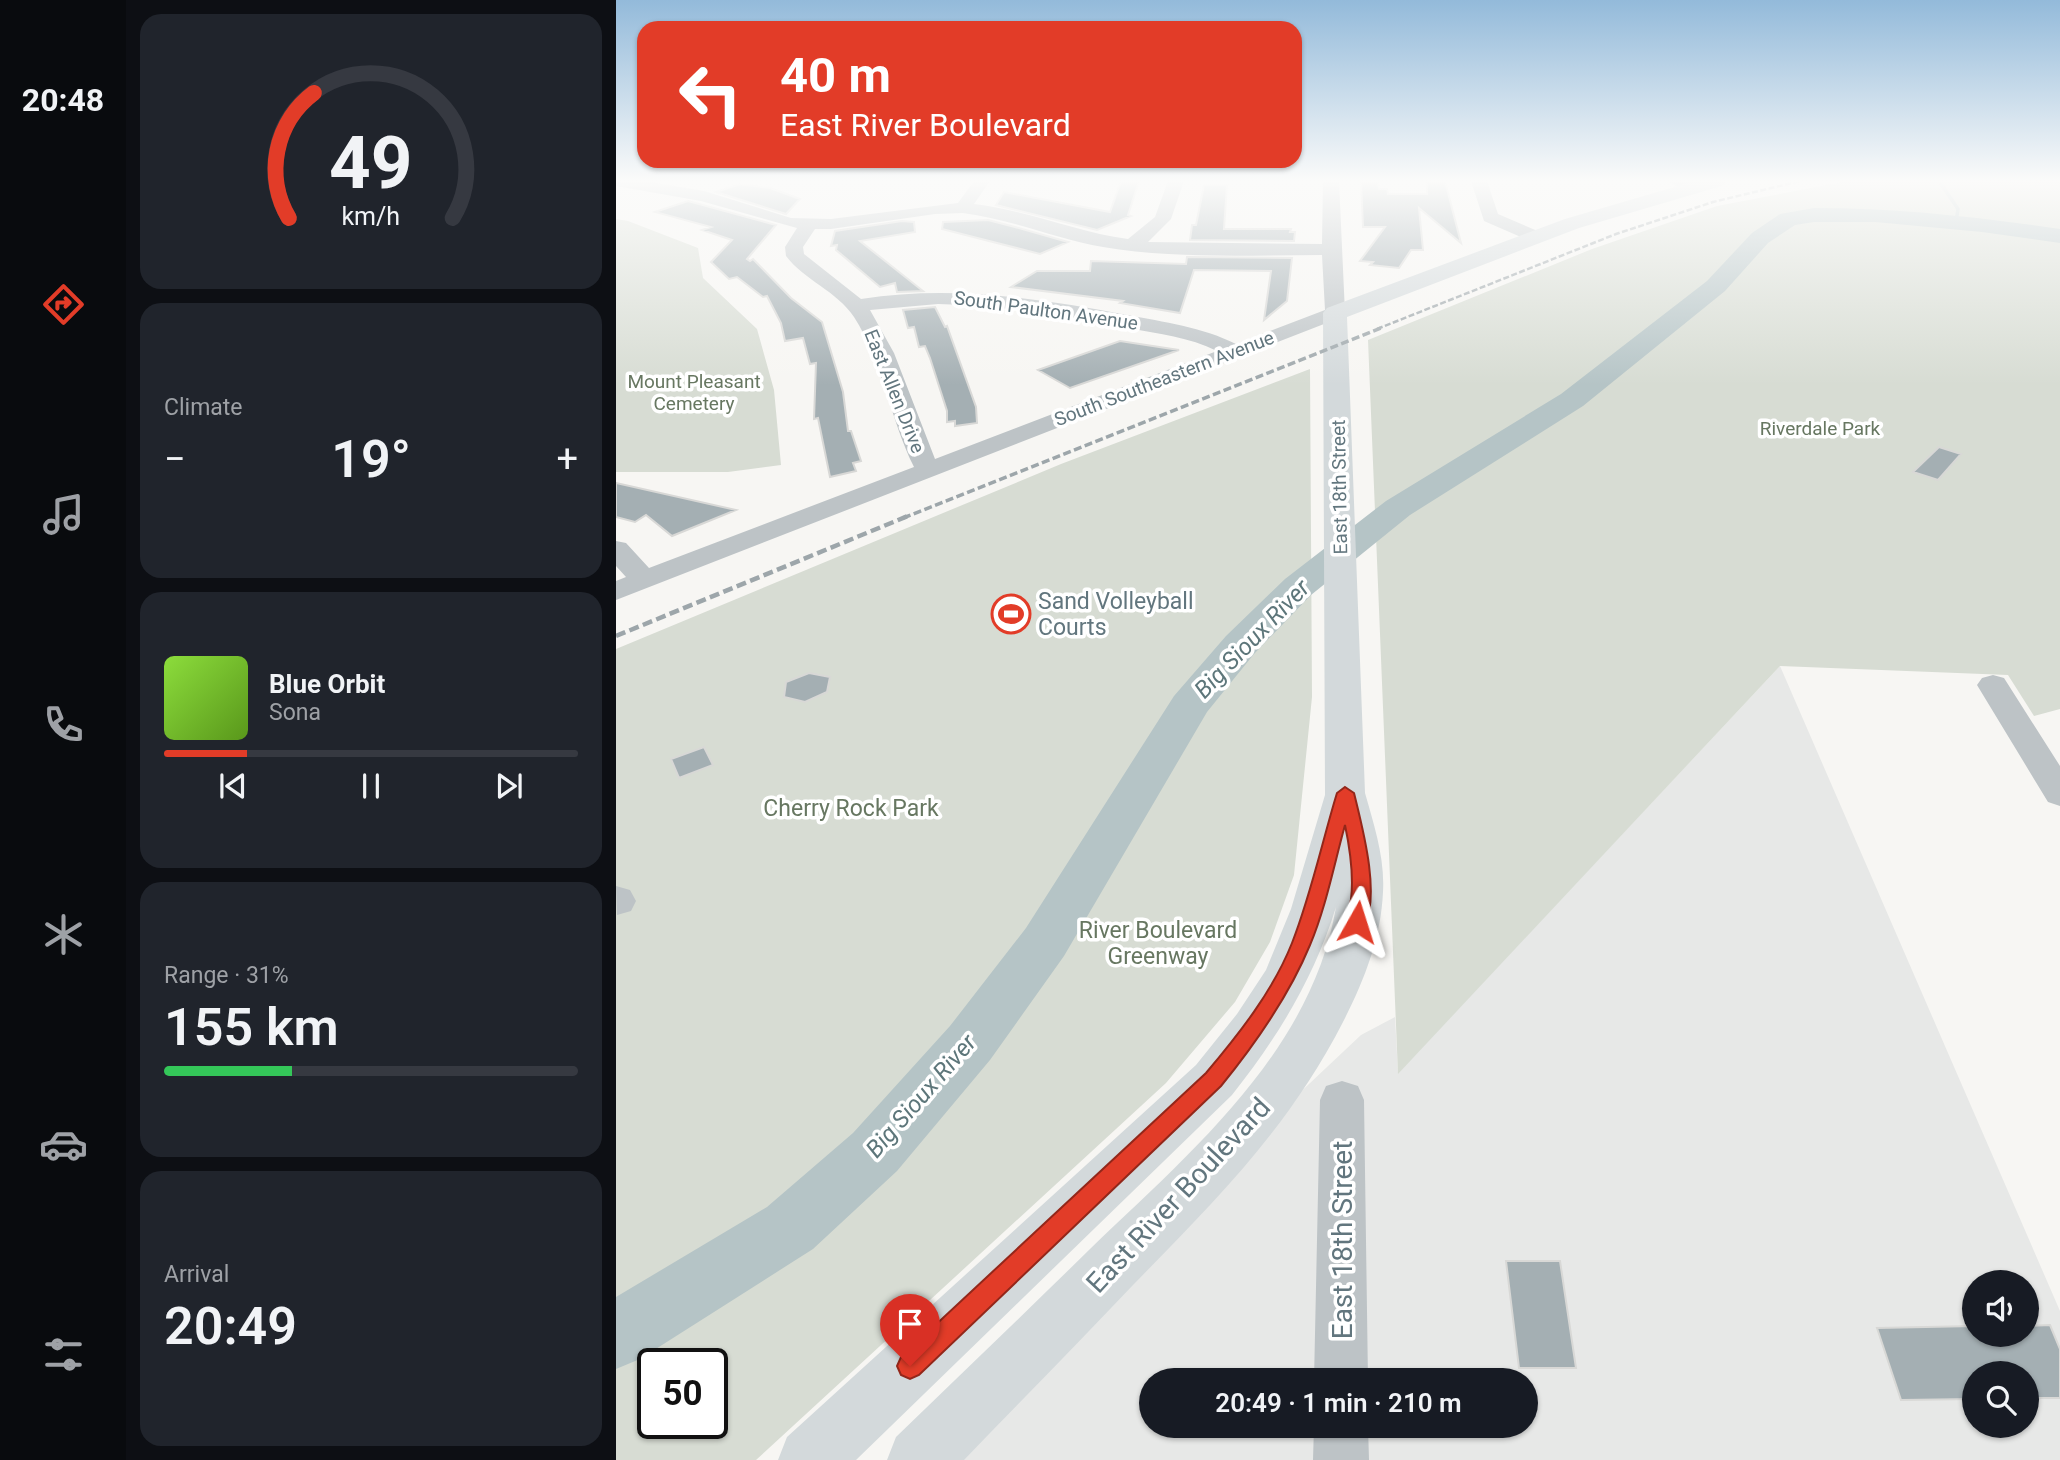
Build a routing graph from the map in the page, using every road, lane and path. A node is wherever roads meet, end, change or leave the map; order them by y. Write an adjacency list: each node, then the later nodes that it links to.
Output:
1 (794, 249): 5 (street, East Allen Drive)
2 (1198, 249): 4 (street)
3 (1500, 249): 6 (main road, South Southeastern Avenue)
4 (1331, 250): 6 (street, East 18th Street)
5 (856, 306): 7 (street, South Paulton Avenue); 8 (street, East Allen Drive)
6 (1335, 313): 7 (street, South Southeastern Avenue); 13 (main road, East 18th Street)
7 (1233, 351): 8 (street, South Southeastern Avenue)
8 (928, 469): 10 (street, South Southeastern Avenue)
9 (616, 550): 10 (street)
10 (644, 580): 11 (street, South Southeastern Avenue)
11 (616, 591)
12 (1993, 685): 14 (street)
13 (1345, 793): 18 (main road); 19 (main road, East River Boulevard)
14 (2060, 794)
15 (1342, 1100): 16 (street, East 18th Street)
16 (1341, 1368)
17 (1341, 1438): 20 (street)
18 (810, 1460)
19 (919, 1460)
20 (1340, 1460)

